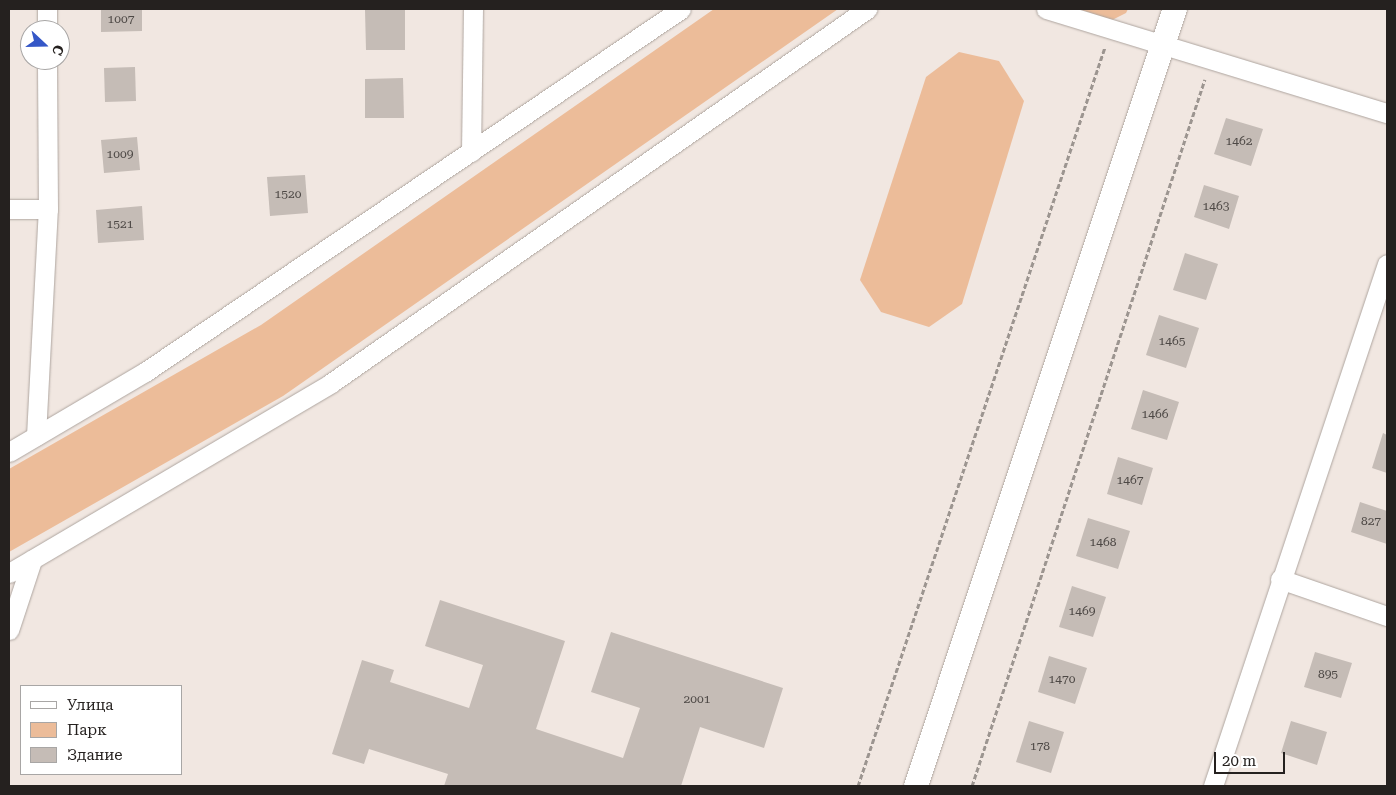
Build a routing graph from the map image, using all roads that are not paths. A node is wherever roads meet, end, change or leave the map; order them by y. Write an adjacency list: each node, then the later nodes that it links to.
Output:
1 (473, 9): 9 (street)
2 (681, 9): 9 (street)
3 (867, 9): 15 (street)
4 (1046, 9): 6 (street)
5 (1176, 9): 6 (street)
6 (1163, 45): 8 (street); 20 (street)
7 (47, 70): 11 (street)
8 (1387, 113)
9 (471, 152): 13 (street)
10 (9, 209): 11 (street)
11 (48, 209): 13 (street)
12 (1387, 264): 17 (street)
13 (36, 436): 14 (street)
14 (9, 452)
15 (32, 560): 16 (street); 19 (street)
16 (9, 573)
17 (1280, 579): 18 (street); 21 (street)
18 (1387, 616)
19 (9, 630)
20 (916, 786)
21 (1213, 786)

